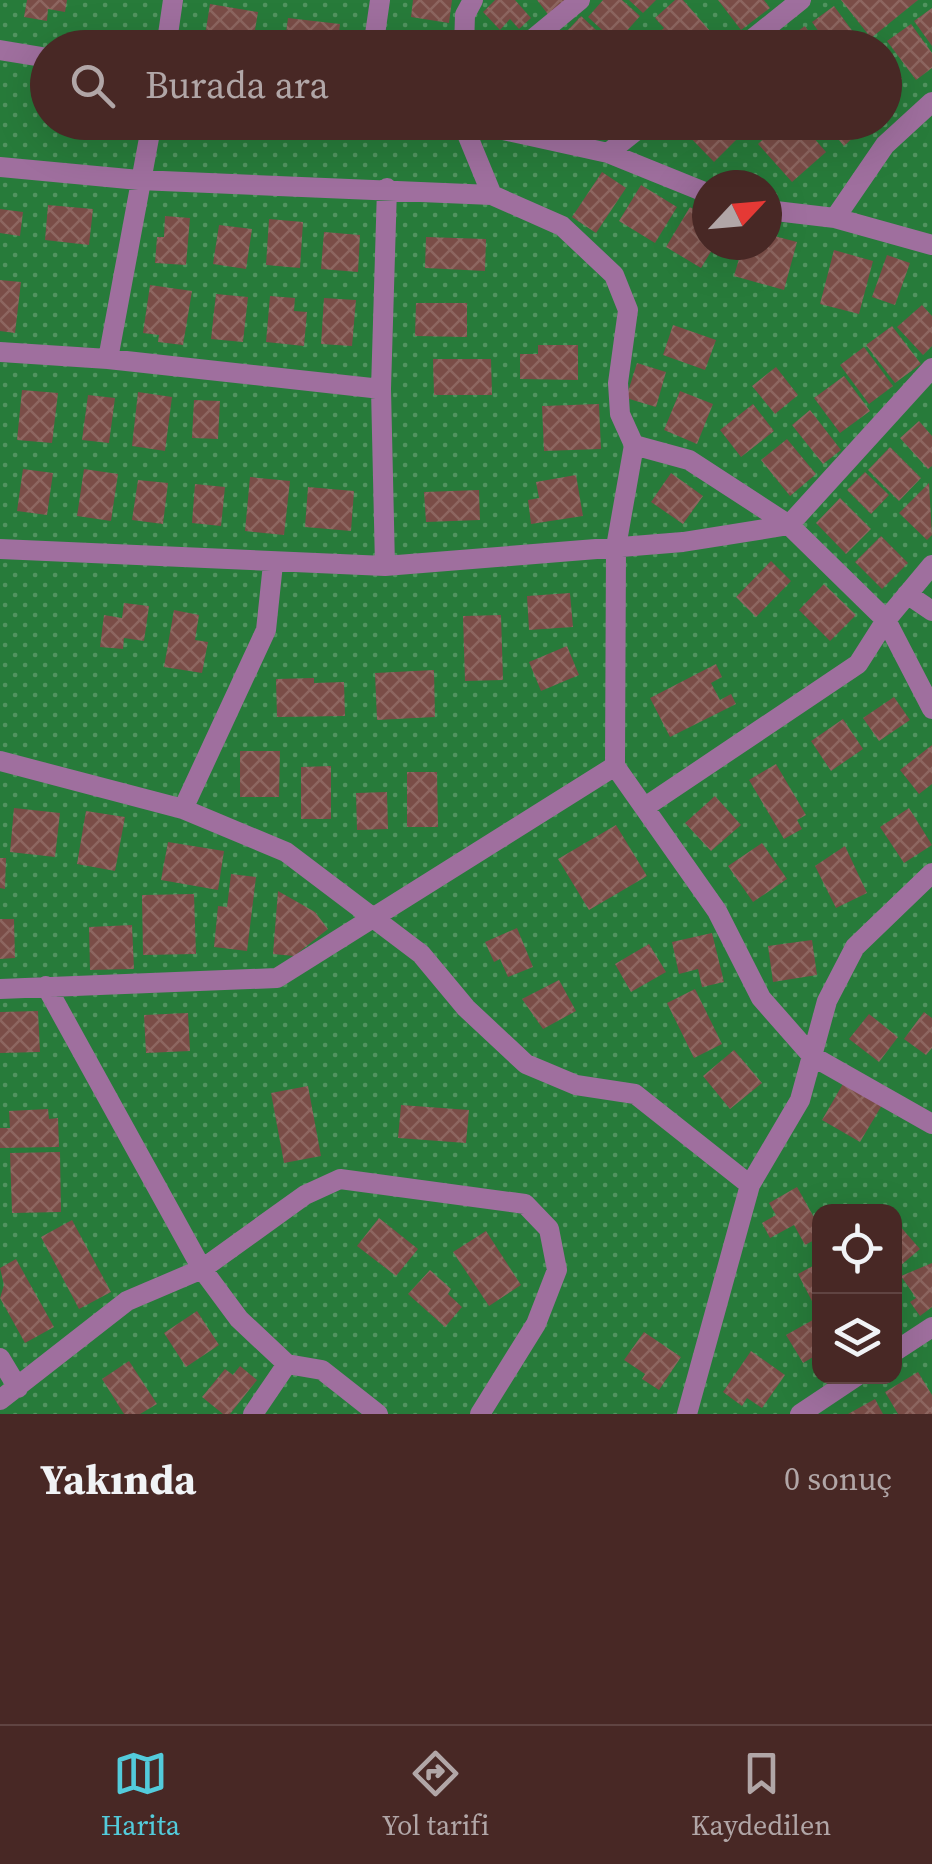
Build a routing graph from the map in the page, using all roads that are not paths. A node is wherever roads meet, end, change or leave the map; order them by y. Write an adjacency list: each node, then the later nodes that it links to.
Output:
1 (172, 0): 6 (street)
2 (380, 0): 7 (street)
3 (473, 0): 8 (street)
4 (580, 0): 9 (street)
5 (801, 0): 10 (street)
6 (168, 30)
7 (376, 30)
8 (465, 30)
9 (544, 30)
10 (764, 30)
11 (0, 50): 12 (street)
12 (30, 55)
13 (932, 102): 14 (street)
14 (902, 130)
15 (148, 140): 22 (street)
16 (471, 140): 25 (street)
17 (545, 140): 20 (street)
18 (625, 140): 20 (street)
19 (891, 140): 27 (street)
20 (608, 154): 23 (street)
21 (0, 166): 22 (street)
22 (140, 180): 24 (street); 30 (street)
23 (692, 187)
24 (387, 188): 25 (street); 32 (street)
25 (492, 195): 33 (street)
26 (782, 212): 27 (street)
27 (836, 218): 28 (street)
28 (932, 245)
29 (0, 352): 30 (street)
30 (108, 358): 32 (street)
31 (932, 368): 34 (street)
32 (382, 389): 38 (street)
33 (634, 445): 34 (street); 35 (street)
34 (789, 525): 35 (street); 42 (street)
35 (616, 547): 38 (street); 45 (street)
36 (0, 549): 37 (street)
37 (274, 564): 38 (street); 47 (street)
38 (384, 566)
39 (932, 566): 40 (street)
40 (907, 594): 41 (street); 42 (street)
41 (932, 611)
42 (886, 620): 43 (street); 46 (street)
43 (932, 709)
44 (0, 761): 47 (street)
45 (615, 766): 46 (street); 49 (street)
46 (645, 807): 52 (street)
47 (183, 810): 49 (street)
48 (932, 873): 52 (street)
49 (370, 916): 50 (street); 54 (street)
50 (46, 986): 51 (street); 55 (street)
51 (0, 989)
52 (812, 1056): 53 (street); 54 (street)
53 (932, 1124)
54 (750, 1185): 65 (street)
55 (202, 1269): 59 (street); 61 (street); 64 (street)
56 (932, 1326): 57 (street)
57 (902, 1347)
58 (0, 1358): 61 (street)
59 (287, 1364): 62 (street); 63 (street)
60 (845, 1384): 66 (street)
61 (9, 1394)
62 (253, 1414)
63 (378, 1414)
64 (480, 1414)
65 (686, 1414)
66 (800, 1414)

